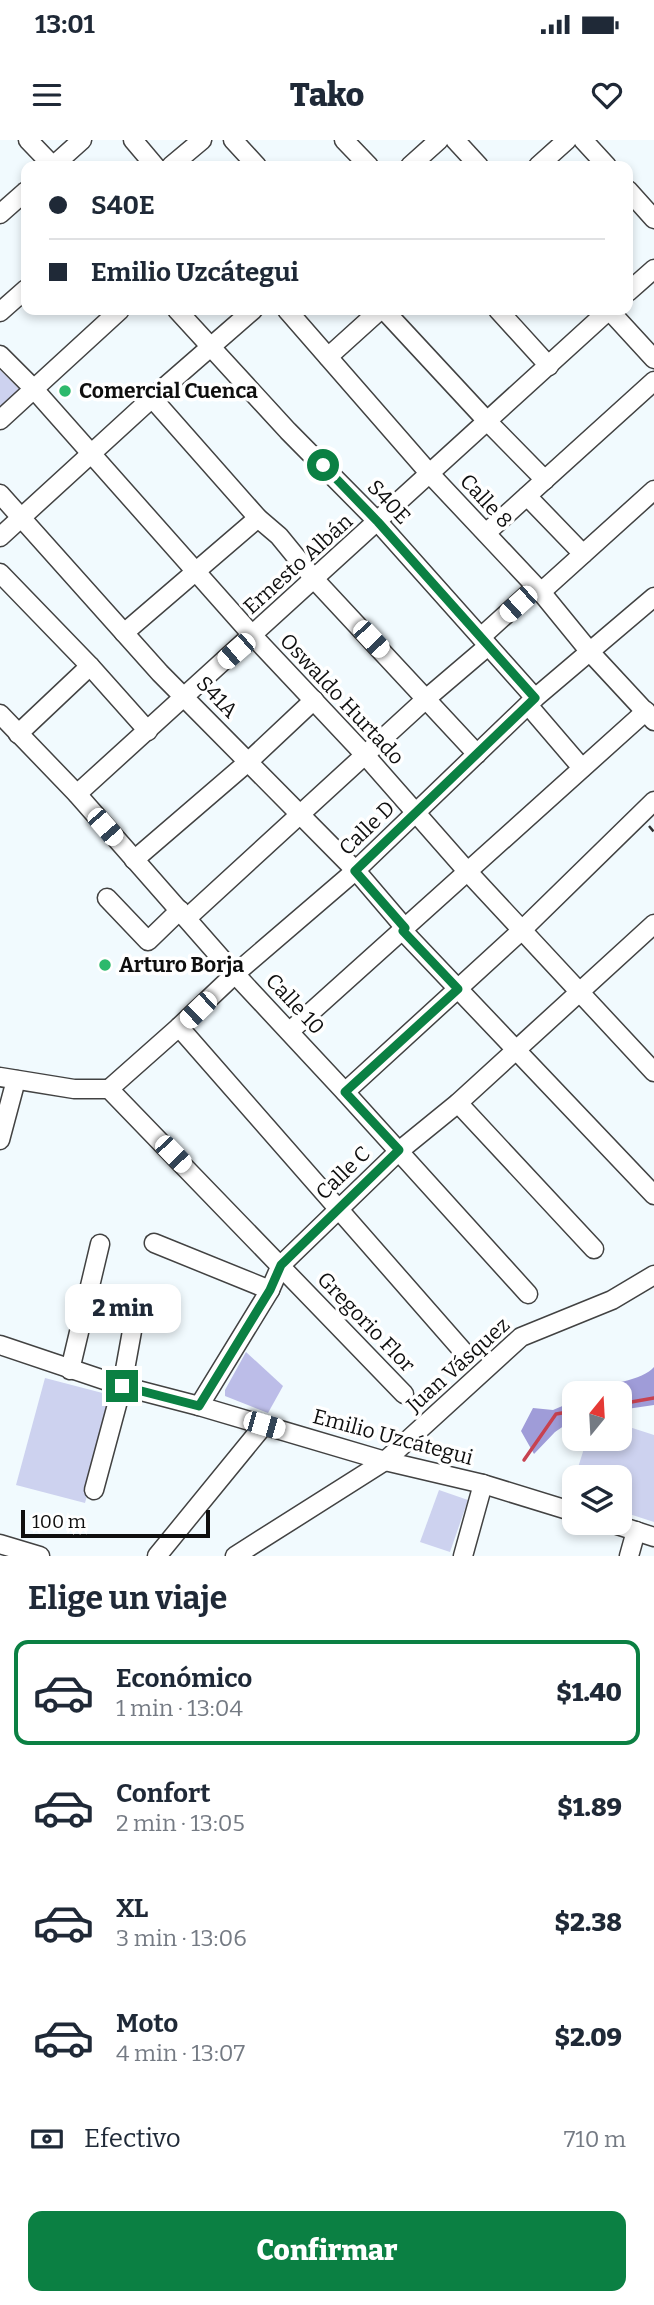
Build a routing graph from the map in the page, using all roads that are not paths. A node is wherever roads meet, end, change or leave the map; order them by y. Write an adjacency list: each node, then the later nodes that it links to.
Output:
1 (29, 140): 11 (street)
2 (82, 140): 12 (street)
3 (133, 140): 13 (street)
4 (202, 140): 14 (street)
5 (233, 140): 15 (street)
6 (344, 140): 16 (street)
7 (439, 140): 17 (street)
8 (455, 140): 18 (street)
9 (567, 140): 19 (street)
10 (583, 140): 20 (street)
11 (48, 161)
12 (59, 161)
13 (151, 161)
14 (177, 161)
15 (252, 161)
16 (364, 161)
17 (416, 161)
18 (474, 161)
19 (544, 161)
20 (602, 161)
21 (21, 195): 23 (street)
22 (633, 196): 24 (street)
23 (0, 214)
24 (654, 219)
25 (654, 269): 26 (street)
26 (633, 288)
27 (21, 293): 28 (street)
28 (0, 312)
29 (114, 315): 44 (street)
30 (182, 315): 38 (street, S40E)
31 (247, 315): 38 (street)
32 (291, 315): 40 (street, Calle 8)
33 (376, 315): 40 (street)
34 (387, 315): 47 (street)
35 (503, 315): 42 (street)
36 (604, 315): 42 (street, Ernesto Albán)
37 (614, 315): 41 (street)
38 (211, 346): 45 (street); 56 (street, S40E)
39 (0, 355): 44 (street, Oswaldo Hurtado)
40 (328, 357): 49 (street, Calle 8)
41 (654, 359)
42 (549, 366): 47 (street, Ernesto Albán)
43 (654, 381): 50 (street)
44 (33, 388): 46 (street); 48 (street, Oswaldo Hurtado)
45 (152, 398): 48 (street); 55 (street)
46 (0, 420)
47 (487, 421): 49 (street, Ernesto Albán); 50 (street)
48 (90, 454): 54 (street); 60 (street, Oswaldo Hurtado)
49 (430, 474): 56 (street, Ernesto Albán); 57 (street, Calle 8)
50 (544, 480): 53 (street)
51 (654, 489): 59 (street)
52 (0, 494): 54 (street, S41A)
53 (527, 496): 57 (street); 59 (street)
54 (20, 518): 58 (street); 65 (street, S41A)
55 (258, 518): 60 (street); 62 (street)
56 (378, 522): 62 (street, Ernesto Albán); 67 (street, S40E)
57 (486, 533): 63 (street, Calle 8)
58 (0, 537)
59 (583, 554): 63 (street)
60 (196, 572): 65 (street); 66 (street, Oswaldo Hurtado)
61 (0, 573): 69 (street)
62 (315, 580): 66 (street, Ernesto Albán); 71 (street)
63 (538, 590): 67 (street); 68 (street, Calle 8)
64 (654, 598): 68 (street, Calle D)
65 (124, 633): 70 (street, S41A)
66 (253, 636): 70 (street, Ernesto Albán); 72 (street, Oswaldo Hurtado)
67 (484, 641): 71 (street); 73 (street, S40E)
68 (590, 652): 73 (street, Calle D); 75 (street, Calle 8)
69 (90, 666): 76 (street); 77 (street)
70 (185, 696): 76 (street, Ernesto Albán); 80 (street, S41A)
71 (427, 698): 78 (street); 79 (street)
72 (314, 699): 79 (street, Oswaldo Hurtado); 80 (street)
73 (532, 702): 78 (street, Calle D); 81 (street, S40E)
74 (0, 714): 77 (street, Calle 10)
75 (651, 716): 81 (street)
76 (148, 731): 82 (street, Ernesto Albán)
77 (18, 734): 82 (street, Calle 10)
78 (477, 754): 84 (street, Calle D)
79 (365, 755): 84 (street, Oswaldo Hurtado); 85 (street)
80 (248, 762): 85 (street, S41A); 86 (street)
81 (582, 768): 88 (street)
82 (77, 794): 86 (street, Calle 10)
83 (654, 801): 92 (street)
84 (415, 813): 87 (street, Calle D); 88 (street, Oswaldo Hurtado)
85 (301, 814): 87 (street, S41A); 90 (street)
86 (134, 860): 90 (street, Calle 10)
87 (355, 871): 91 (street, S41A); 94 (street, Calle D)
88 (467, 871): 91 (street); 92 (street, Oswaldo Hurtado)
89 (107, 898): 90 (street)
90 (183, 914): 94 (street, Calle 10)
91 (404, 930): 95 (street, S41A); 98 (street)
92 (522, 930): 95 (street); 96 (street, Oswaldo Hurtado)
93 (650, 935): 96 (street, Calle C)
94 (235, 974): 97 (street, Calle D); 98 (street, Calle 10)
95 (458, 989): 99 (street, S41A); 103 (street)
96 (579, 992): 99 (street, Calle C); 100 (street, Oswaldo Hurtado)
97 (179, 1027): 102 (street, Calle D); 108 (street)
98 (289, 1031): 103 (street, Calle 10)
99 (516, 1050): 104 (street, Calle C); 107 (street, S41A)
100 (654, 1072)
101 (8, 1079): 102 (street); 105 (street)
102 (109, 1089): 112 (street, Gregorio Flor)
103 (345, 1092): 106 (street, Calle 10)
104 (458, 1103): 106 (street, Calle C); 111 (street)
105 (0, 1140)
106 (399, 1150): 108 (street, Calle C); 115 (street, Calle 10)
107 (654, 1195)
108 (337, 1210): 112 (street, Calle C); 118 (street)
109 (154, 1243): 114 (street)
110 (100, 1244): 119 (street)
111 (594, 1249)
112 (281, 1265): 114 (street, Calle C); 121 (street, Gregorio Flor)
113 (654, 1275): 124 (street, Juan Vásquez)
114 (270, 1290): 122 (street, Calle C)
115 (528, 1294)
116 (134, 1320): 120 (street)
117 (0, 1345): 119 (street, Emilio Uzcátegui)
118 (462, 1350)
119 (69, 1370): 120 (street, Emilio Uzcátegui)
120 (122, 1386): 122 (street, Emilio Uzcátegui); 126 (street)
121 (404, 1394)
122 (199, 1406): 123 (street, Emilio Uzcátegui)
123 (264, 1425): 124 (street, Emilio Uzcátegui); 134 (street)
124 (386, 1461): 125 (street, Emilio Uzcátegui); 135 (street, Juan Vásquez)
125 (483, 1484): 127 (street, Emilio Uzcátegui); 132 (street)
126 (94, 1490)
127 (562, 1508)
128 (632, 1530): 129 (street)
129 (636, 1531): 130 (street); 136 (street)
130 (654, 1537)
131 (0, 1544): 133 (street)
132 (466, 1555)
133 (40, 1556)
134 (157, 1556)
135 (235, 1556)
136 (629, 1556)

